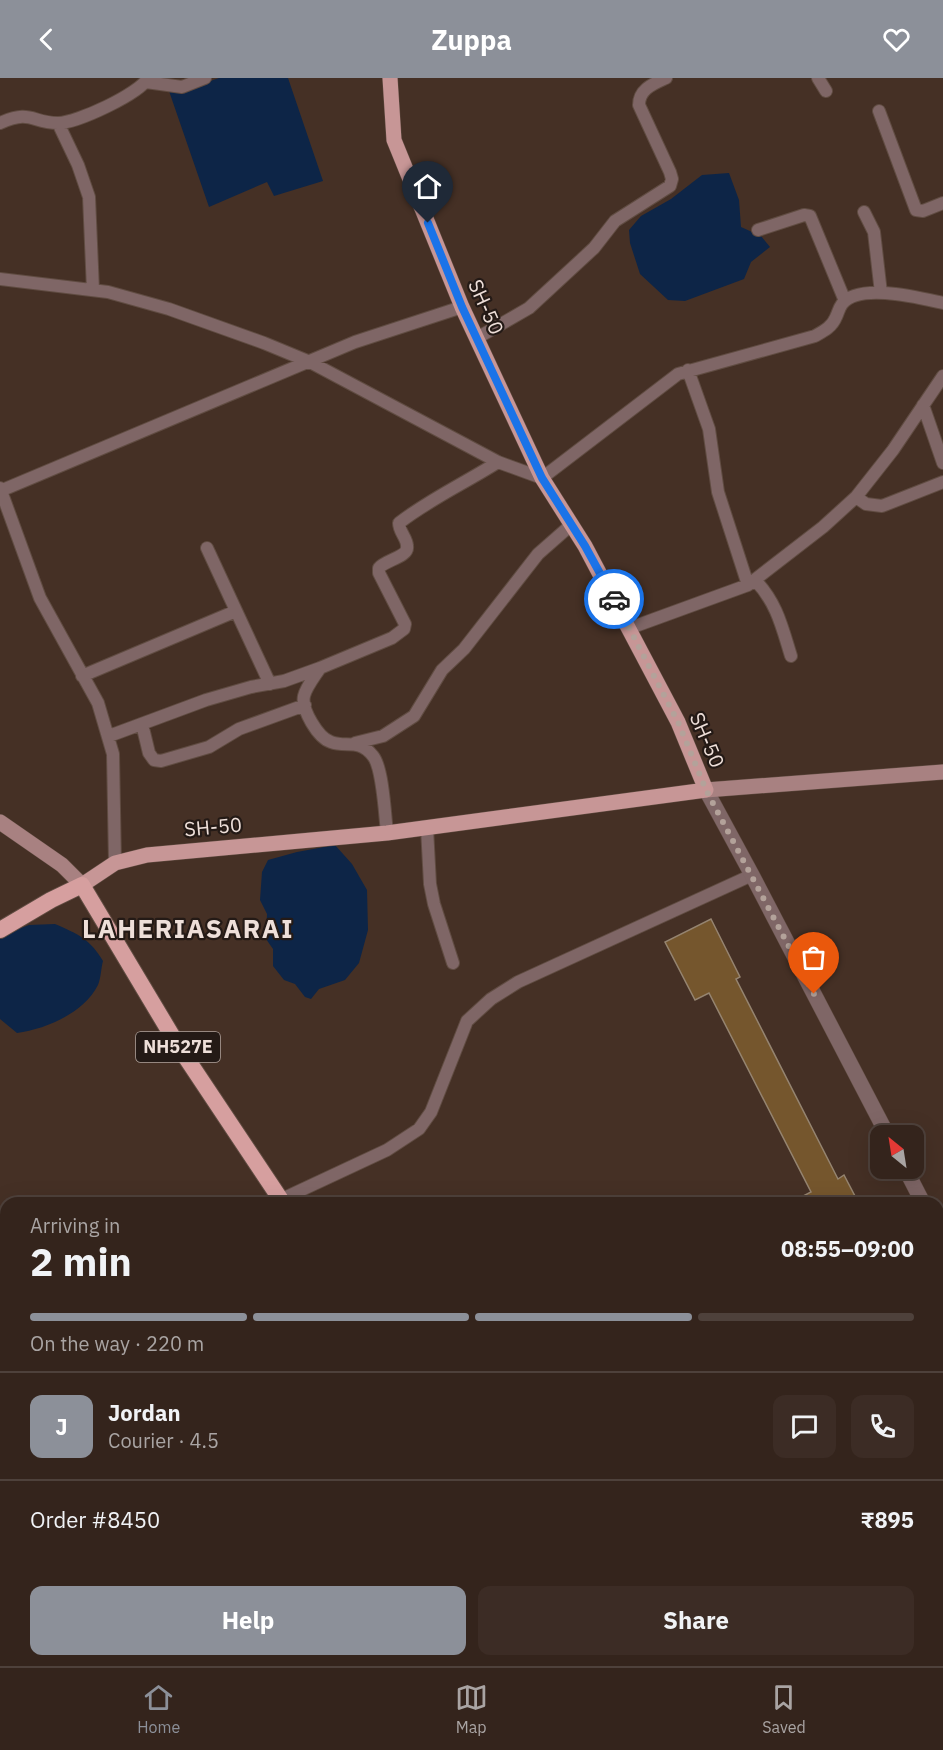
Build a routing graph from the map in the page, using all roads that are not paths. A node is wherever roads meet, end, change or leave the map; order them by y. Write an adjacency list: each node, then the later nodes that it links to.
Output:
1 (205, 78): 5 (street)
2 (390, 78): 18 (main road, SH-50)
3 (666, 78): 19 (street)
4 (818, 78): 6 (street)
5 (147, 80): 9 (street)
6 (826, 91)
7 (879, 111): 10 (street)
8 (0, 123): 9 (street)
9 (58, 123): 14 (street)
10 (943, 203)
11 (864, 212): 15 (street)
12 (758, 230): 16 (street)
13 (0, 279): 14 (street)
14 (93, 290): 20 (street)
15 (881, 294): 16 (street); 17 (street)
16 (845, 301): 21 (street)
17 (943, 303)
18 (462, 307): 19 (main road, SH-50); 20 (street)
19 (477, 338): 26 (main road, SH-50)
20 (310, 362): 24 (street); 28 (street)
21 (688, 370): 26 (street); 32 (street)
22 (943, 376): 23 (street)
23 (923, 405): 25 (street); 29 (street)
24 (498, 462): 26 (street); 36 (street)
25 (943, 463)
26 (542, 478): 30 (main road, SH-50)
27 (943, 482): 29 (street)
28 (0, 490): 37 (street)
29 (856, 497): 32 (street)
30 (571, 525): 34 (main road, SH-50); 42 (street)
31 (207, 548): 33 (street)
32 (752, 583): 34 (street); 35 (street)
33 (236, 611): 37 (street); 38 (street)
34 (630, 628): 44 (main road, SH-50)
35 (791, 656)
36 (320, 668): 38 (street); 39 (street)
37 (82, 676): 41 (street)
38 (270, 684): 40 (street)
39 (305, 705): 40 (street); 42 (street)
40 (142, 724): 41 (street)
41 (109, 736): 48 (street)
42 (355, 744): 47 (street)
43 (943, 772): 44 (main road)
44 (706, 790): 46 (main road, SH-50); 49 (street)
45 (0, 822): 50 (main road)
46 (428, 828): 47 (main road, SH-50); 52 (street)
47 (387, 833): 48 (main road, SH-50)
48 (115, 863): 50 (main road, SH-50)
49 (752, 875): 53 (street); 56 (street)
50 (82, 885): 51 (highway, SH-50); 55 (highway, NH527E)
51 (0, 930)
52 (453, 963)
53 (882, 1125)
54 (911, 1179): 57 (street)
55 (279, 1197)
56 (292, 1197)
57 (920, 1197)

